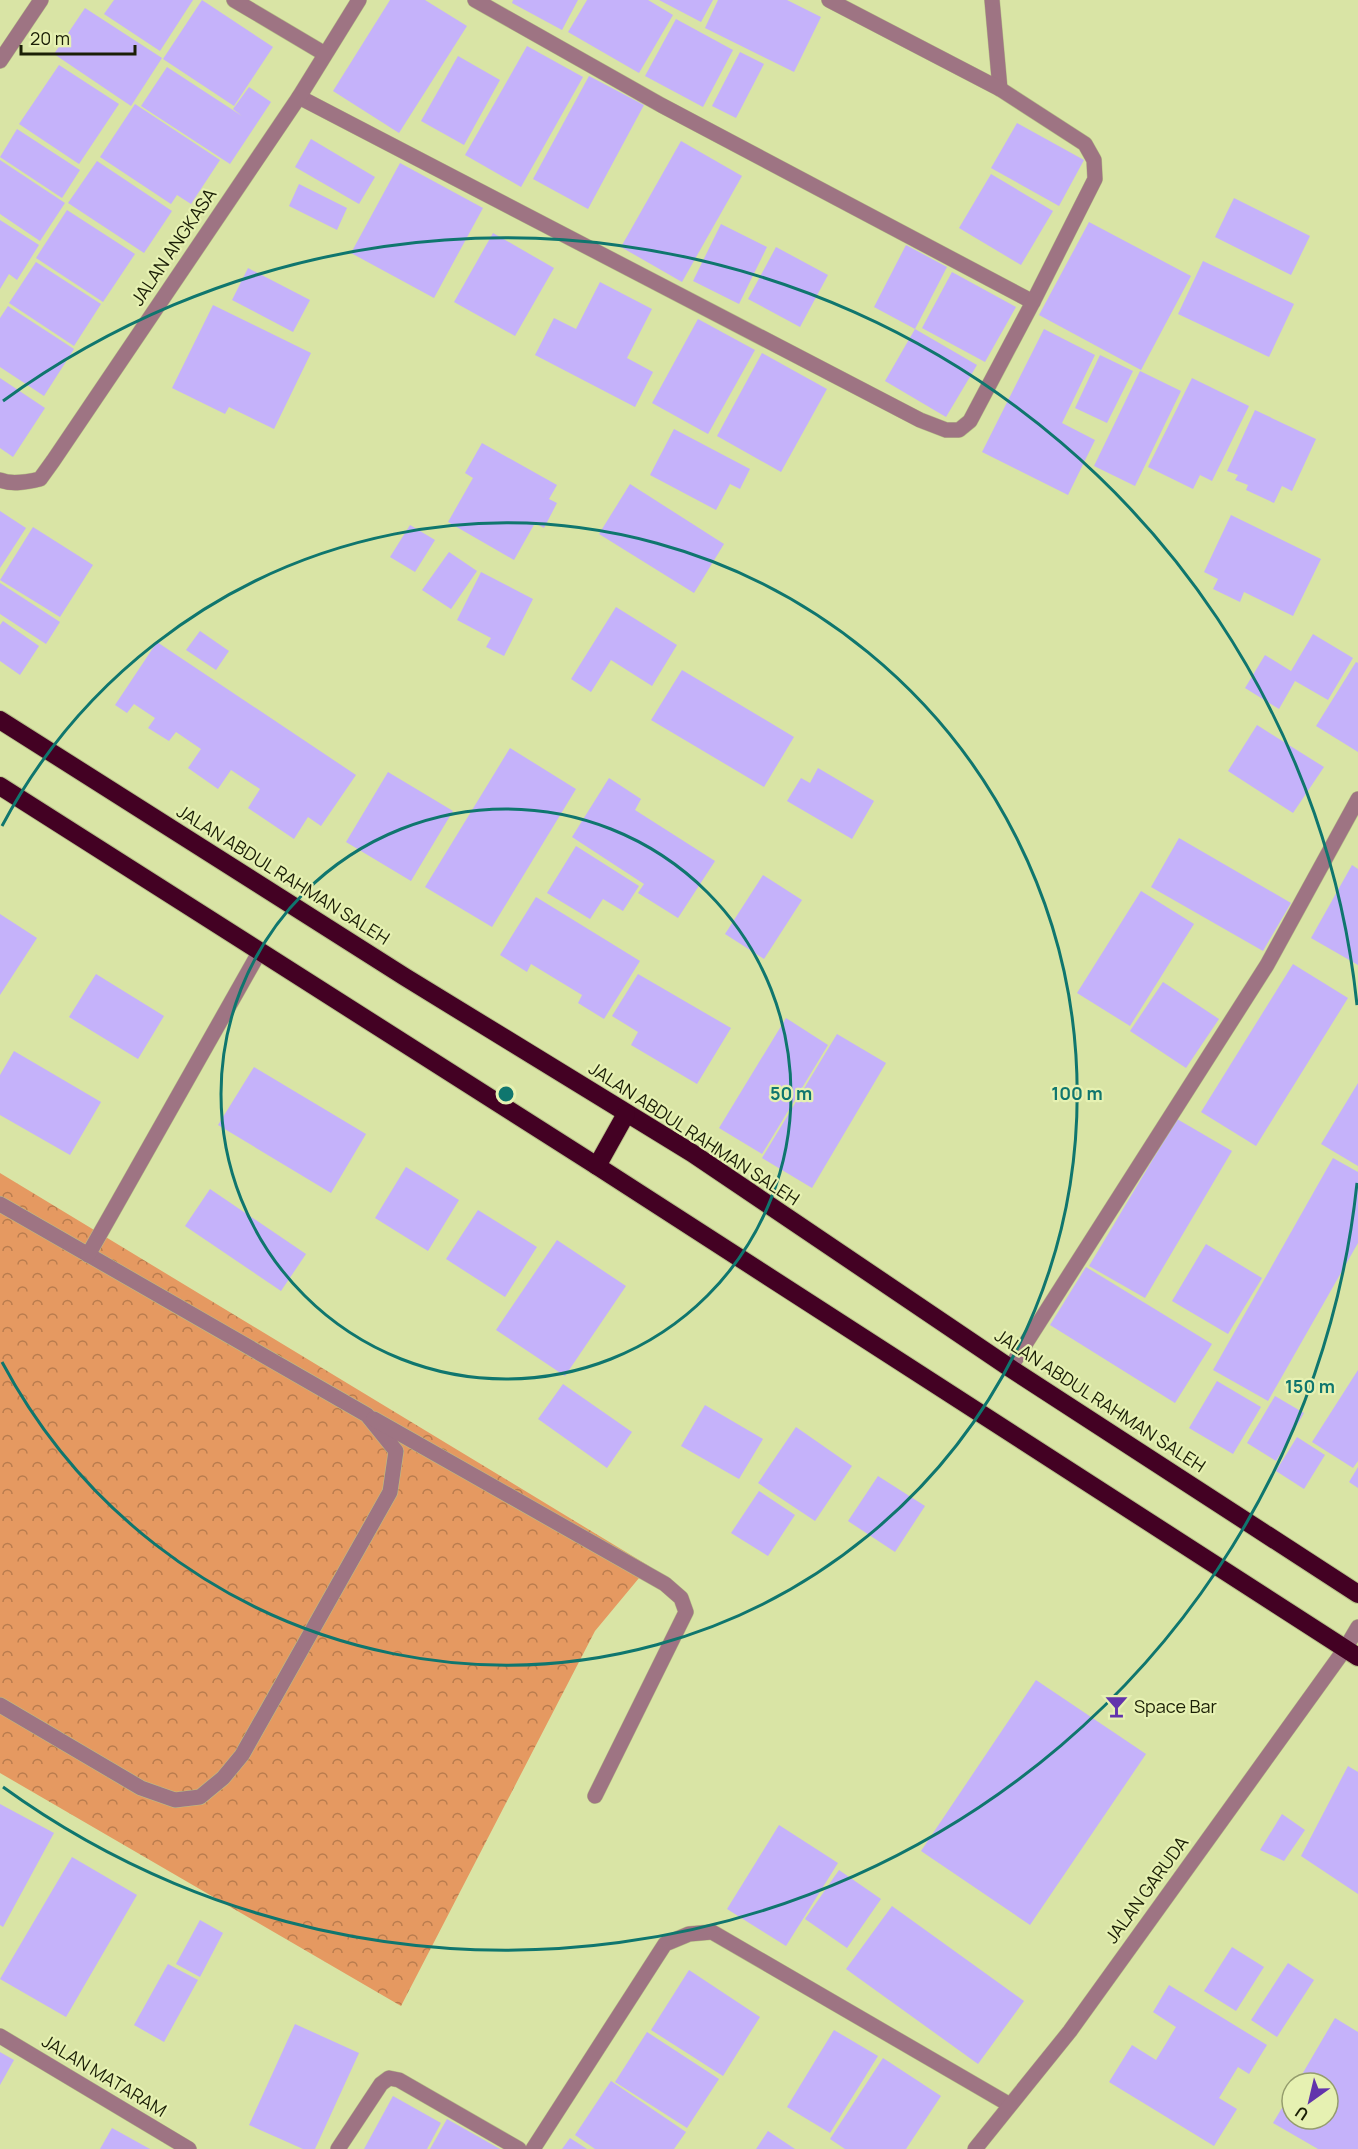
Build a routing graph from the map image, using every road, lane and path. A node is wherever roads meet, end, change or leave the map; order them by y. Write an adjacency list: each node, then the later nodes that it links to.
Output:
1 (41, 0): 8 (street)
2 (234, 0): 7 (street)
3 (359, 0): 7 (street, JALAN ANGKASA)
4 (475, 0): 11 (street)
5 (829, 0): 9 (street)
6 (992, 0): 9 (street)
7 (326, 54): 10 (street, JALAN ANGKASA)
8 (0, 61)
9 (1000, 89): 11 (street)
10 (299, 96): 11 (street); 12 (street, JALAN ANGKASA)
11 (1033, 302)
12 (0, 480)
13 (0, 720): 17 (highway, JALAN ABDUL RAHMAN SALEH)
14 (0, 786): 16 (highway)
15 (1358, 799): 21 (street)
16 (260, 951): 18 (highway); 20 (street)
17 (626, 1114): 18 (highway); 21 (highway, JALAN ABDUL RAHMAN SALEH)
18 (597, 1166): 25 (highway)
19 (0, 1204): 20 (street)
20 (88, 1255): 22 (street)
21 (1010, 1368): 23 (highway, JALAN ABDUL RAHMAN SALEH)
22 (367, 1415): 26 (street); 27 (street)
23 (1358, 1594)
24 (1358, 1627): 25 (street)
25 (1351, 1653): 29 (street, JALAN GARUDA)
26 (0, 1705)
27 (595, 1796)
28 (0, 2036): 30 (street, JALAN MATARAM)
29 (1010, 2105): 33 (street); 34 (street, JALAN GARUDA)
30 (189, 2149)
31 (338, 2149): 32 (street)
32 (519, 2149)
33 (533, 2149)
34 (975, 2149)

